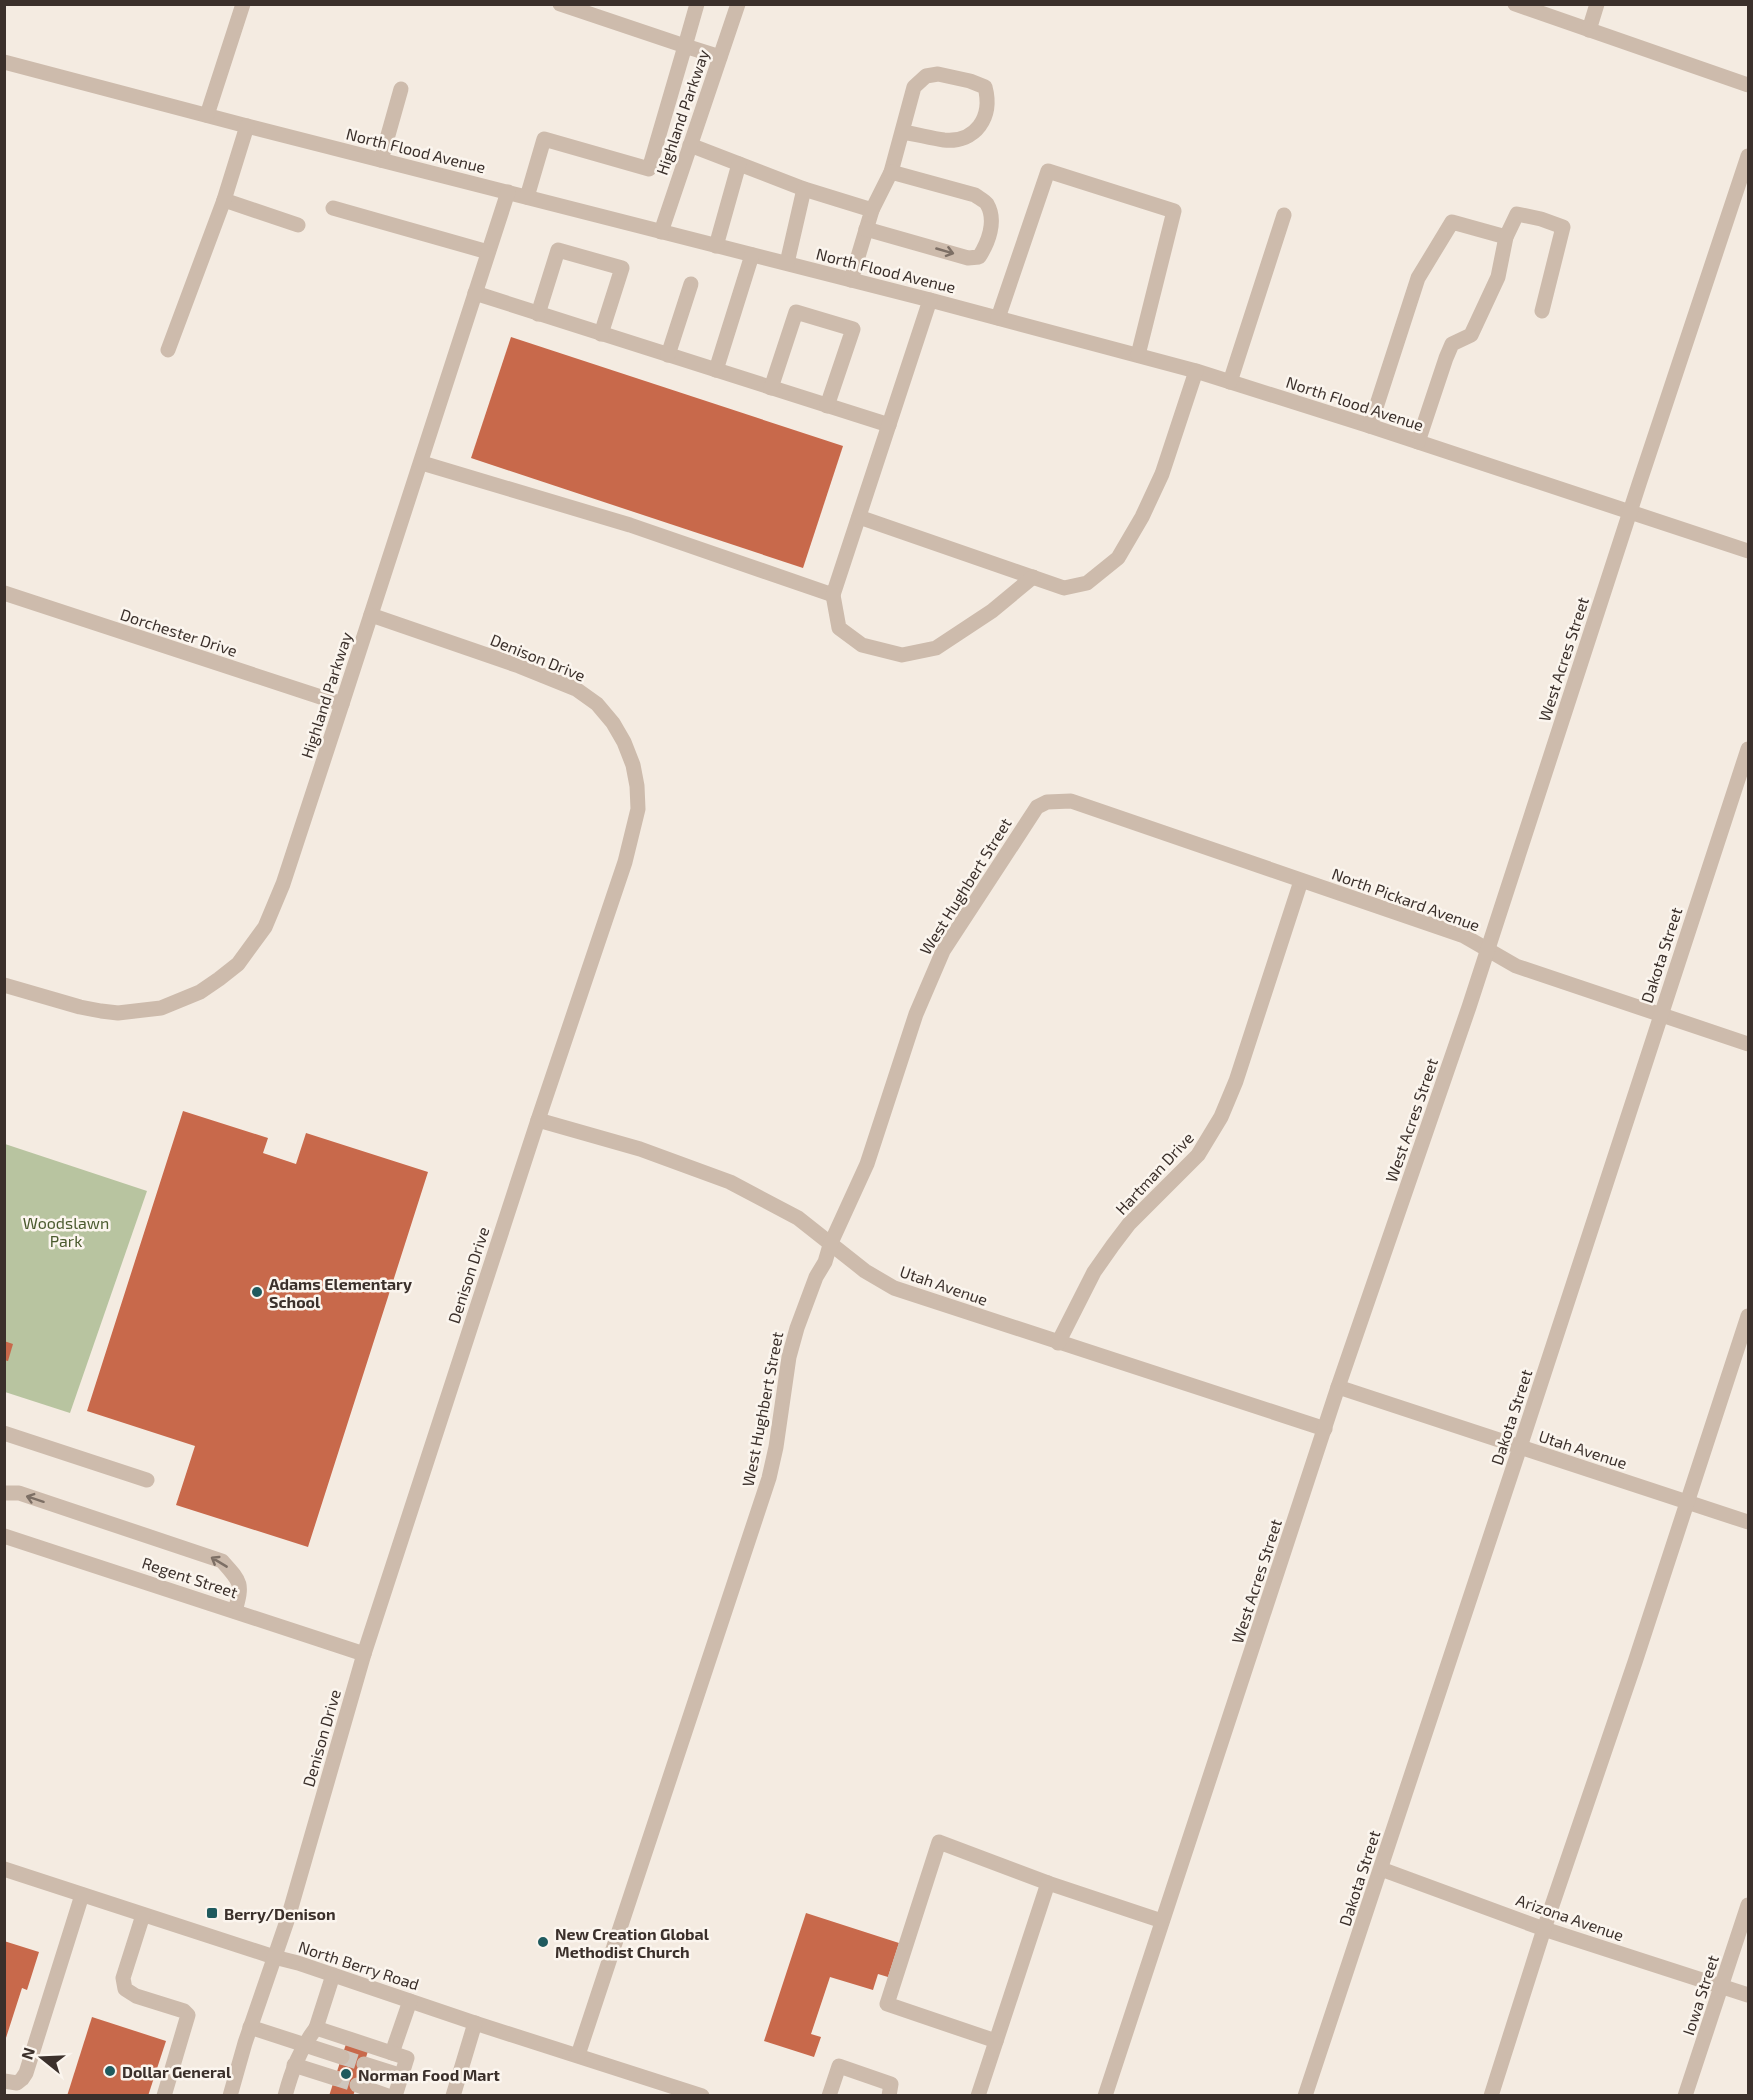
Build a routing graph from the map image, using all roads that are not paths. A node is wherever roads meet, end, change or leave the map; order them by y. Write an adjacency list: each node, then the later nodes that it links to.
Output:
1 (243, 4): 13 (street)
2 (560, 4): 8 (street)
3 (697, 4): 8 (street)
4 (738, 4): 9 (street, Highland Parkway)
5 (1598, 4): 7 (street)
6 (1519, 5): 7 (street)
7 (1589, 30): 11 (street)
8 (685, 45): 9 (street); 23 (street)
9 (720, 57): 16 (street, Highland Parkway)
10 (4, 63): 13 (street, North Flood Avenue)
11 (1749, 85)
12 (401, 89): 18 (street)
13 (207, 115): 14 (street, North Flood Avenue)
14 (247, 126): 18 (street, North Flood Avenue); 24 (street)
15 (902, 132): 15 (street); 20 (street)
16 (690, 146): 19 (street); 30 (street, Highland Parkway)
17 (1749, 156): 56 (street, West Acres Street)
18 (381, 160): 22 (street, North Flood Avenue)
19 (739, 164): 21 (street); 32 (street)
20 (891, 172): 26 (street); 29 (street, one-way to 20)
21 (804, 189): 26 (street); 35 (street)
22 (508, 192): 23 (street, North Flood Avenue); 33 (street, Highland Parkway)
23 (527, 197): 30 (street, North Flood Avenue)
24 (224, 200): 28 (street); 44 (street)
25 (333, 208): 33 (street)
26 (872, 210): 29 (street)
27 (1284, 215): 49 (street)
28 (298, 225)
29 (866, 229): 36 (street)
30 (661, 232): 32 (street, North Flood Avenue)
31 (1506, 237): 40 (street); 53 (street); 54 (street)
32 (716, 246): 34 (street, North Flood Avenue)
33 (488, 252): 38 (street, Highland Parkway)
34 (752, 255): 35 (street, North Flood Avenue); 47 (street)
35 (787, 263): 36 (street, North Flood Avenue)
36 (851, 280): 39 (street, North Flood Avenue)
37 (691, 284): 45 (street)
38 (475, 293): 41 (street); 55 (street, Highland Parkway)
39 (930, 300): 42 (street, North Flood Avenue); 52 (street)
40 (1542, 311)
41 (538, 314): 43 (street); 43 (street)
42 (998, 318): 46 (street, North Flood Avenue); 46 (street)
43 (601, 334): 45 (street)
44 (168, 350)
45 (668, 355): 47 (street)
46 (1138, 356): 48 (street, North Flood Avenue)
47 (716, 370): 50 (street)
48 (1196, 371): 49 (street, North Flood Avenue); 59 (street)
49 (1230, 382): 53 (street, North Flood Avenue)
50 (771, 388): 51 (street); 51 (street)
51 (827, 406): 52 (street)
52 (889, 425): 57 (street)
53 (1370, 426): 54 (street, North Flood Avenue)
54 (1418, 442): 56 (street, North Flood Avenue)
55 (422, 463): 61 (street); 62 (street, Highland Parkway)
56 (1630, 511): 58 (street, North Flood Avenue); 67 (street, West Acres Street)
57 (859, 517): 59 (street); 61 (street)
58 (1749, 551)
59 (1033, 577): 61 (street)
60 (4, 593): 63 (street, Dorchester Drive)
61 (833, 595)
62 (371, 615): 63 (street, Highland Parkway); 71 (street, Denison Drive)
63 (342, 704): 68 (street, Highland Parkway)
64 (1749, 749): 69 (street, Dakota Street)
65 (1047, 802): 66 (street, North Pickard Avenue); 72 (street, West Hughbert Street)
66 (1301, 881): 67 (street, North Pickard Avenue); 74 (street, Hartman Drive)
67 (1487, 949): 69 (street, North Pickard Avenue); 75 (street, West Acres Street)
68 (4, 985)
69 (1661, 1015): 70 (street, North Pickard Avenue); 78 (street, Dakota Street)
70 (1749, 1044)
71 (538, 1120): 72 (street, Utah Avenue); 85 (street, Denison Drive)
72 (830, 1245): 74 (street, Utah Avenue); 105 (street, West Hughbert Street)
73 (1749, 1316): 81 (street)
74 (1058, 1343): 76 (street, Utah Avenue)
75 (1338, 1387): 76 (street, West Acres Street); 78 (street, Utah Avenue)
76 (1325, 1429): 92 (street, West Acres Street)
77 (4, 1433): 79 (street)
78 (1521, 1447): 81 (street, Utah Avenue); 87 (street, Dakota Street)
79 (147, 1480)
80 (4, 1493): 84 (street, one-way to 80)
81 (1688, 1502): 82 (street, Utah Avenue); 93 (street)
82 (1749, 1522)
83 (4, 1536): 84 (street, Regent Street)
84 (235, 1611): 85 (street, Regent Street)
85 (364, 1654): 94 (street, Denison Drive)
86 (4, 1869): 89 (street, North Berry Road)
87 (1381, 1869): 93 (street, Arizona Avenue); 124 (street, Dakota Street)
88 (1048, 1882): 92 (street); 102 (street); 102 (street)
89 (82, 1895): 91 (street, North Berry Road); 111 (street)
90 (1749, 1905): 96 (street, Iowa Street)
91 (143, 1915): 94 (street, North Berry Road); 113 (street)
92 (1162, 1920): 123 (street, West Acres Street)
93 (1544, 1929): 96 (street, Arizona Avenue); 125 (street)
94 (274, 1957): 95 (street, North Berry Road); 100 (street, Denison Drive)
95 (333, 1975): 98 (street, North Berry Road); 101 (street)
96 (1721, 1986): 97 (street, Arizona Avenue); 126 (street, Iowa Street)
97 (1749, 1995)
98 (410, 2001): 99 (street, North Berry Road); 104 (street)
99 (475, 2023): 105 (street, North Berry Road); 118 (street)
100 (250, 2027): 103 (street); 114 (street, Denison Drive)
101 (315, 2028): 103 (street); 104 (street)
102 (996, 2041): 122 (street)
103 (303, 2045): 106 (street); 108 (street)
104 (392, 2053): 109 (street)
105 (578, 2055): 119 (street, North Berry Road)
106 (342, 2057)
107 (364, 2064): 109 (street)
108 (294, 2065): 110 (street); 115 (street)
109 (402, 2076): 117 (street)
110 (335, 2078)
111 (4, 2081)
112 (357, 2085): 116 (street)
113 (164, 2096)
114 (230, 2096)
115 (285, 2096)
116 (388, 2096)
117 (395, 2096)
118 (453, 2096)
119 (702, 2096)
120 (829, 2096): 121 (street)
121 (889, 2096)
122 (978, 2096)
123 (1105, 2096)
124 (1305, 2096)
125 (1491, 2096)
126 (1686, 2096)

